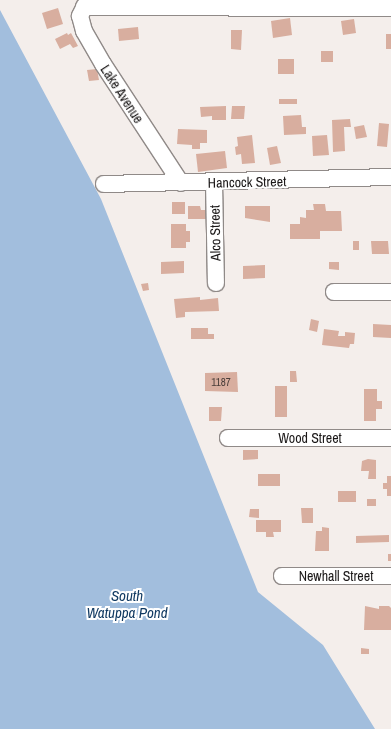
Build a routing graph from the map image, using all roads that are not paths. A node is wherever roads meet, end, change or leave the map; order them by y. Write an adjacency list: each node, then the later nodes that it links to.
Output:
1 (86, 4): 2 (street); 5 (street, Lake Avenue)
2 (391, 8)
3 (391, 177): 4 (street, Hancock Street)
4 (214, 182): 5 (street, Hancock Street); 7 (street, Alco Street)
5 (182, 183): 6 (street, Hancock Street)
6 (104, 184)
7 (216, 283)
8 (334, 292): 9 (street)
9 (391, 292)
10 (228, 438): 11 (street, Wood Street)
11 (391, 438)
12 (282, 576): 13 (street, Newhall Street)
13 (391, 576)

